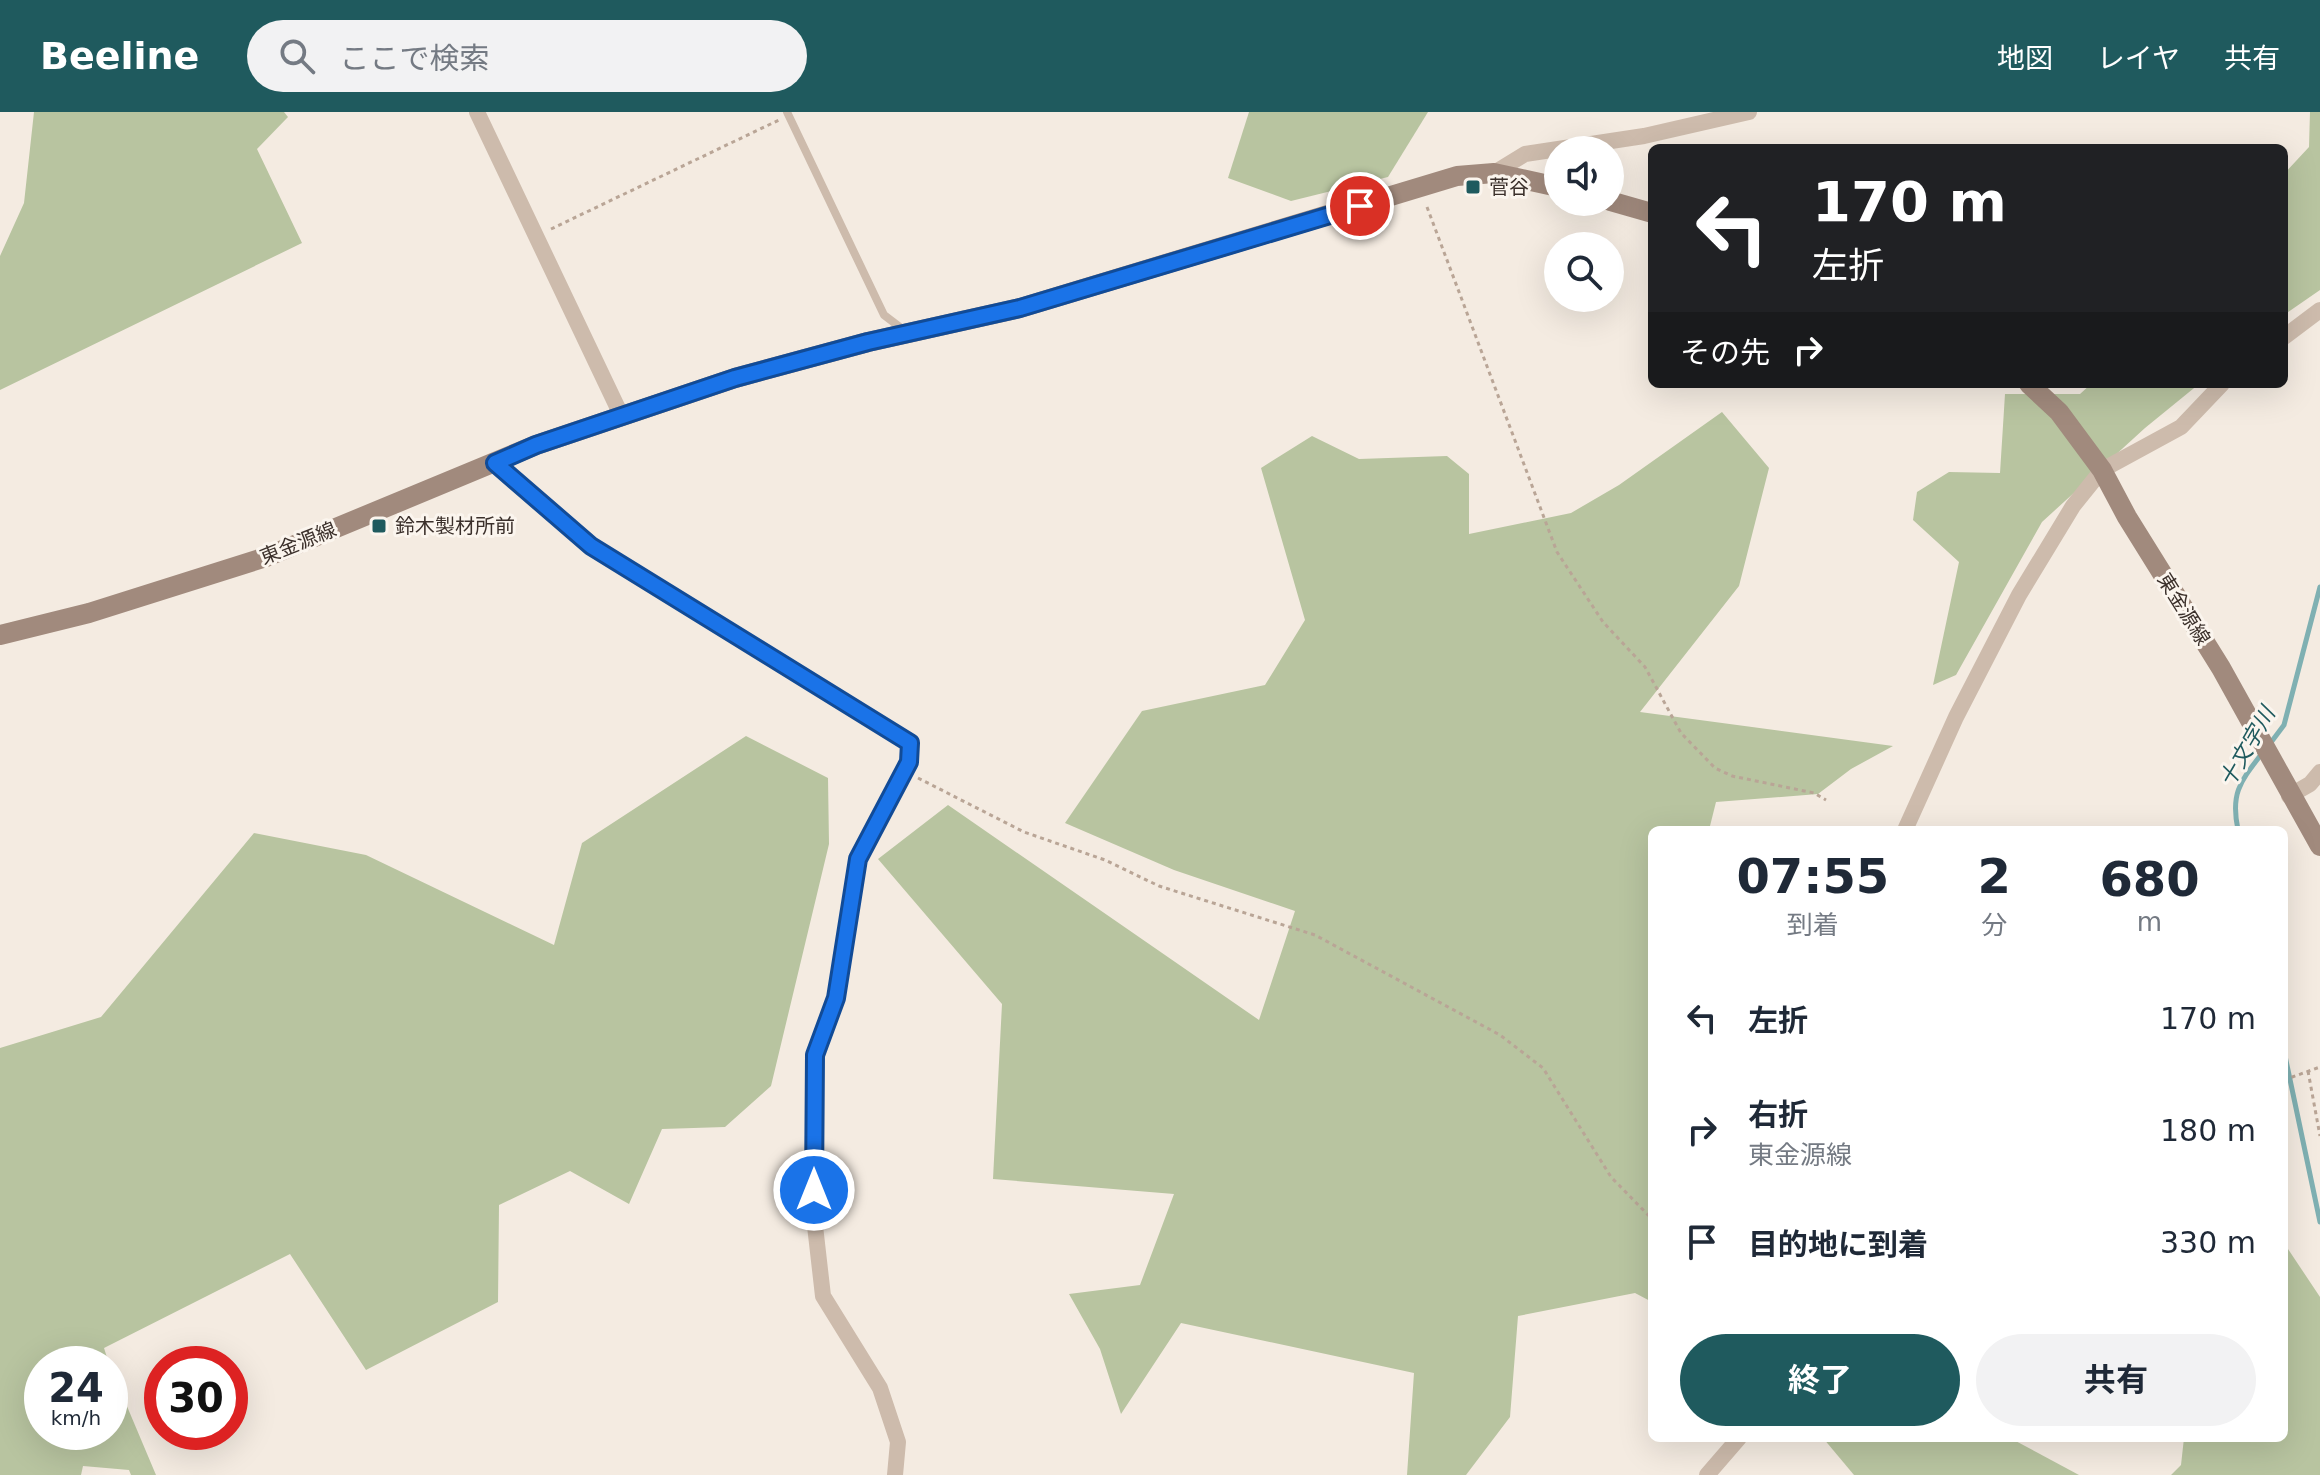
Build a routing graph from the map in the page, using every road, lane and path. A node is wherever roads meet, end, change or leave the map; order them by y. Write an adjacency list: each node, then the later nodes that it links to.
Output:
1 (477, 112): 9 (street)
2 (1749, 112): 4 (street)
3 (788, 114): 9 (path); 11 (lane)
4 (1494, 173): 5 (main road, 東金源線); 6 (main road, 東金源線)
5 (1544, 184)
6 (1420, 188): 11 (main road, 東金源線); 22 (path)
7 (1624, 205): 8 (main road)
8 (1648, 212)
9 (536, 236): 15 (street)
10 (2320, 310): 12 (street)
11 (909, 334): 15 (main road, 東金源線)
12 (2288, 334)
13 (2033, 388): 17 (main road, 東金源線)
14 (2218, 388): 17 (street)
15 (622, 417): 16 (main road, 東金源線)
16 (495, 463): 18 (main road, 東金源線); 19 (street)
17 (2102, 470): 21 (main road, 東金源線); 23 (street)
18 (0, 635)
19 (904, 771): 29 (path); 31 (street)
20 (2320, 772): 21 (street)
21 (2289, 796): 24 (main road, 東金源線)
22 (1826, 800)
23 (1907, 826)
24 (2320, 846)
25 (2320, 1067): 26 (path)
26 (2308, 1071): 27 (path); 28 (path)
27 (2288, 1078)
28 (2320, 1136)
29 (1648, 1215)
30 (1736, 1442): 32 (street)
31 (895, 1475)
32 (1707, 1475)

